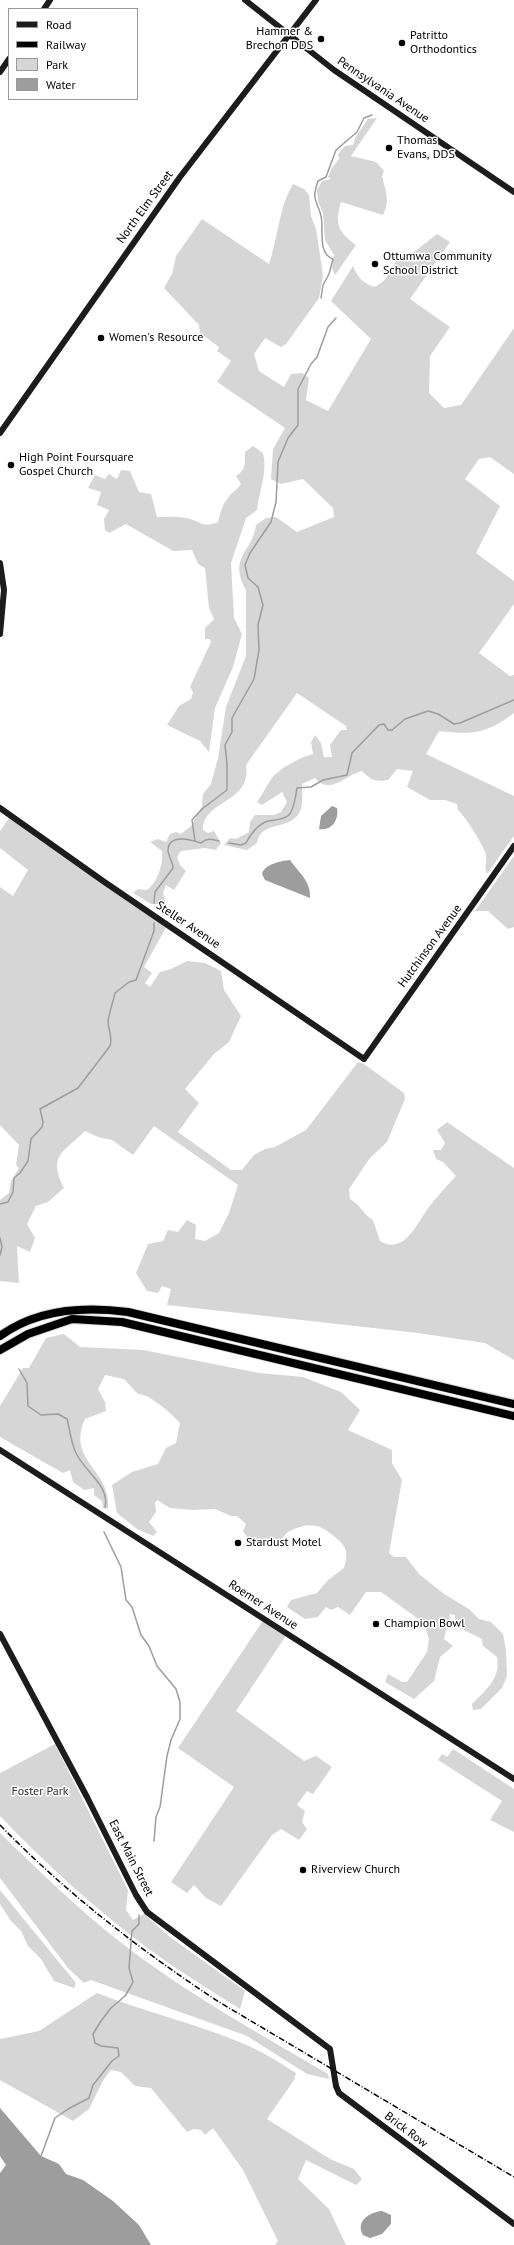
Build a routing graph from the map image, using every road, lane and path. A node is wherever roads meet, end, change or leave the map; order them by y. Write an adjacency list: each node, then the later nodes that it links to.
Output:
1 (245, 0): 3 (street, Pennsylvania Avenue)
2 (316, 0): 3 (street, North Elm Street)
3 (289, 35): 6 (street, Pennsylvania Avenue); 7 (street, North Elm Street)
4 (8, 60): 5 (street)
5 (0, 72)
6 (514, 192)
7 (0, 433)
8 (0, 563): 9 (street)
9 (0, 634)
10 (0, 808): 12 (street, Steller Avenue)
11 (514, 846): 12 (street, Hutchinson Avenue)
12 (364, 1059)
13 (0, 1336): 15 (highway)
14 (0, 1350): 16 (highway)
15 (514, 1404)
16 (514, 1416)
17 (0, 1450): 19 (street, Roemer Avenue)
18 (0, 1634): 20 (street, East Main Street)
19 (514, 1779)
20 (330, 2049): 21 (street, Brick Row)
21 (514, 2224)

